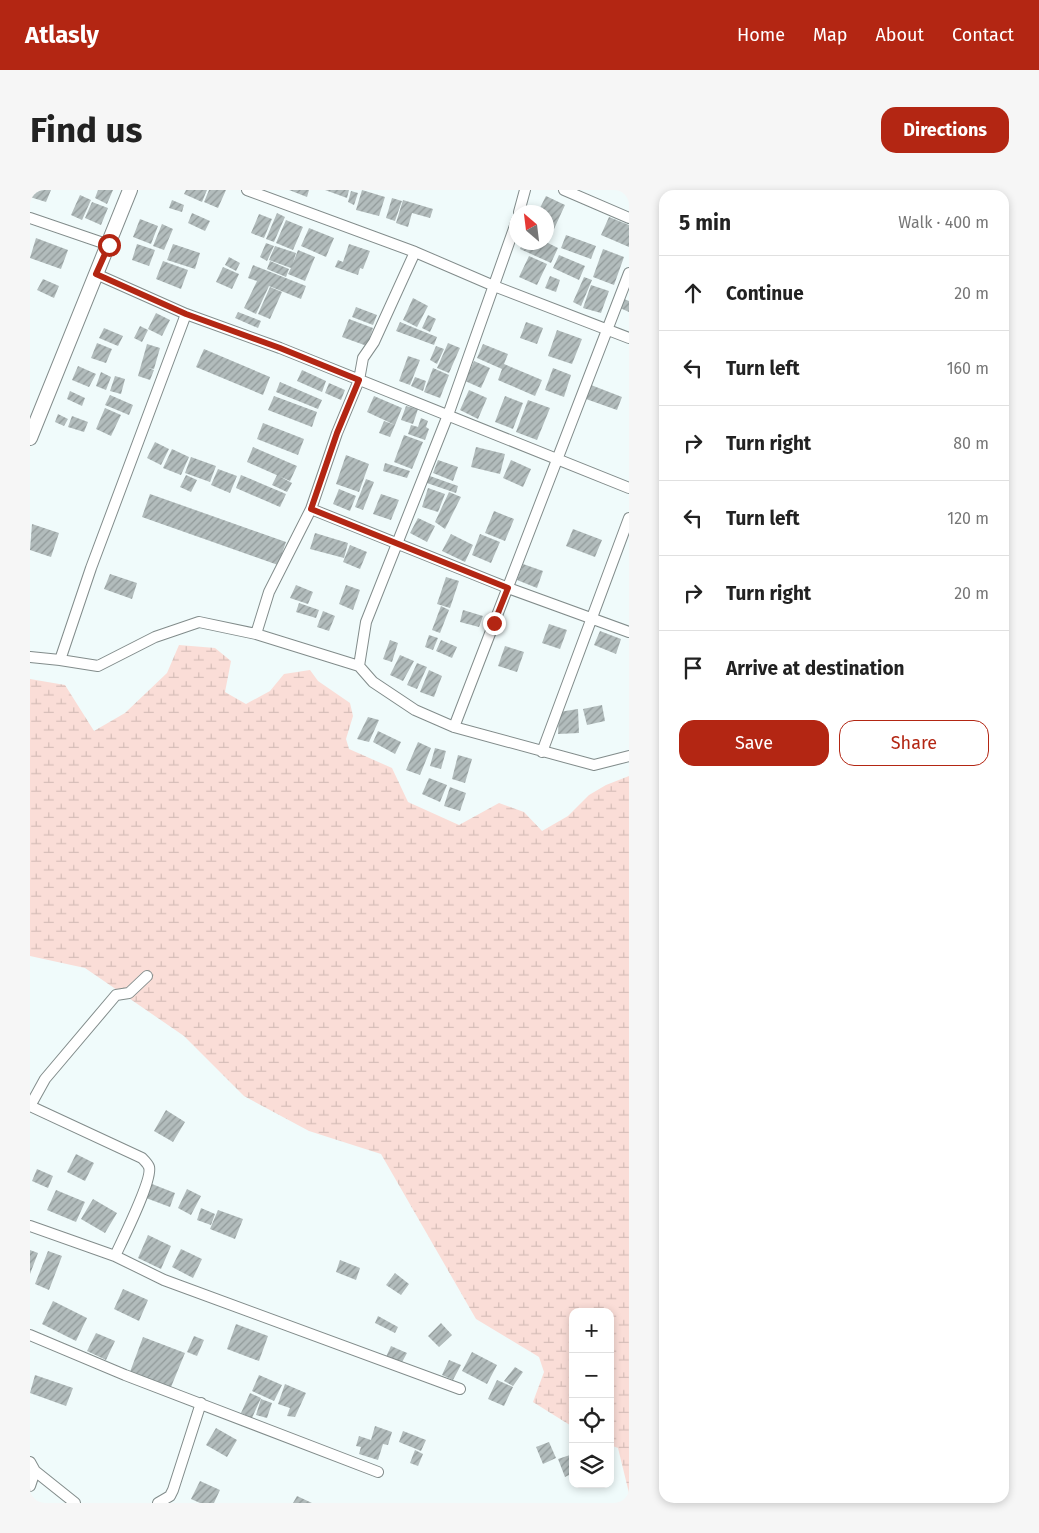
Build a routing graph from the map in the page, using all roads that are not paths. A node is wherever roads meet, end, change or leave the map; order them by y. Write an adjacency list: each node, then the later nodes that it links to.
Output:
1 (130, 190): 9 (main road)
2 (247, 190): 10 (street)
3 (525, 190): 5 (street)
4 (564, 190): 7 (street)
5 (521, 205)
6 (30, 218): 9 (street)
7 (629, 218)
8 (509, 241): 13 (street)
9 (109, 245): 12 (main road)
10 (415, 252): 13 (street); 17 (street)
11 (629, 273): 15 (street)
12 (96, 274): 14 (street); 19 (main road)
13 (494, 286): 15 (street); 18 (street)
14 (186, 314): 17 (street); 30 (street)
15 (608, 330): 16 (street); 20 (street)
16 (629, 338)
17 (359, 380): 18 (street); 22 (street)
18 (448, 415): 20 (street); 24 (street)
19 (30, 438)
20 (558, 459): 21 (street); 25 (street)
21 (629, 488)
22 (311, 509): 24 (street); 28 (street)
23 (629, 518): 26 (street)
24 (399, 545): 25 (street); 31 (street)
25 (508, 588): 26 (street); 32 (street)
26 (592, 620): 27 (street); 33 (street)
27 (629, 632)
28 (256, 634): 30 (street); 31 (street)
29 (30, 658): 30 (street)
30 (60, 660)
31 (359, 666): 32 (street)
32 (454, 727): 33 (street)
33 (542, 752): 34 (street)
34 (629, 756)
35 (147, 976): 36 (street)
36 (30, 1106): 38 (street)
37 (30, 1226): 38 (street)
38 (116, 1256): 40 (street)
39 (30, 1335): 41 (street)
40 (460, 1389)
41 (201, 1403): 43 (street); 46 (street)
42 (33, 1466): 44 (street); 45 (street)
43 (378, 1472)
44 (30, 1486)
45 (74, 1503)
46 (158, 1503)

